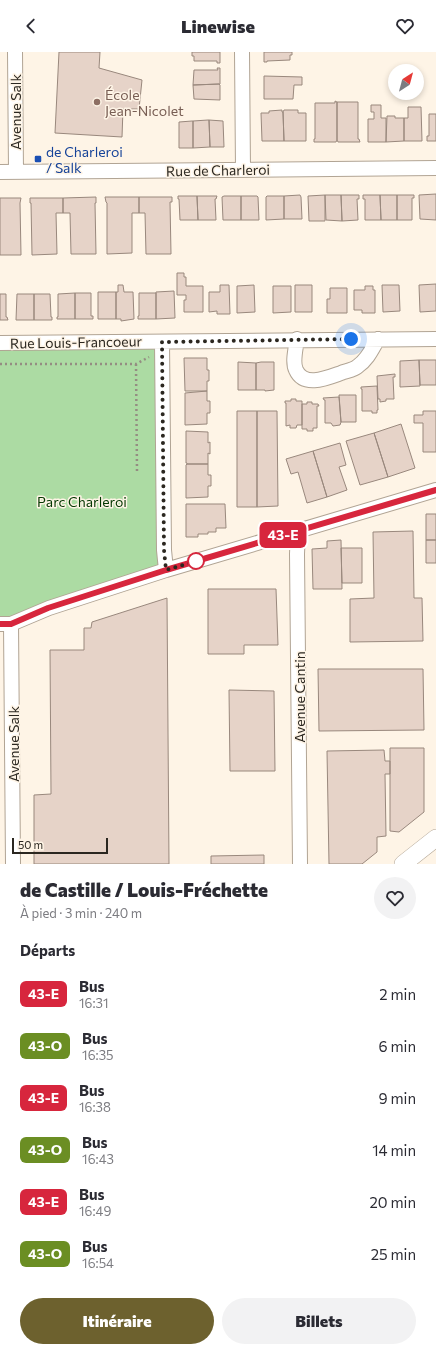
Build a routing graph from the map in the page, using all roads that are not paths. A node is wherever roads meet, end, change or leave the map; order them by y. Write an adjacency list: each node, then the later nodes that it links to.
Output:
1 (15, 52): 5 (street, Avenue Salk)
2 (242, 52): 4 (street)
3 (436, 168): 4 (street, Rue de Charleroi)
4 (243, 169): 5 (street, Rue de Charleroi)
5 (16, 171): 6 (street, Rue de Charleroi)
6 (0, 172)
7 (378, 339): 8 (street, Rue Louis-Francoeur); 9 (street, Rue Louis-Francoeur); 9 (street)
8 (436, 339)
9 (297, 340): 11 (street, Rue Louis-Francoeur)
10 (0, 343): 11 (street, Rue Louis-Francoeur)
11 (162, 346): 14 (street)
12 (436, 490): 13 (street)
13 (298, 530): 14 (street); 18 (street, Avenue Cantin)
14 (166, 570): 15 (street)
15 (6, 624): 17 (street, Avenue Salk)
16 (436, 838): 19 (street)
17 (13, 864)
18 (300, 864)
19 (403, 864)

